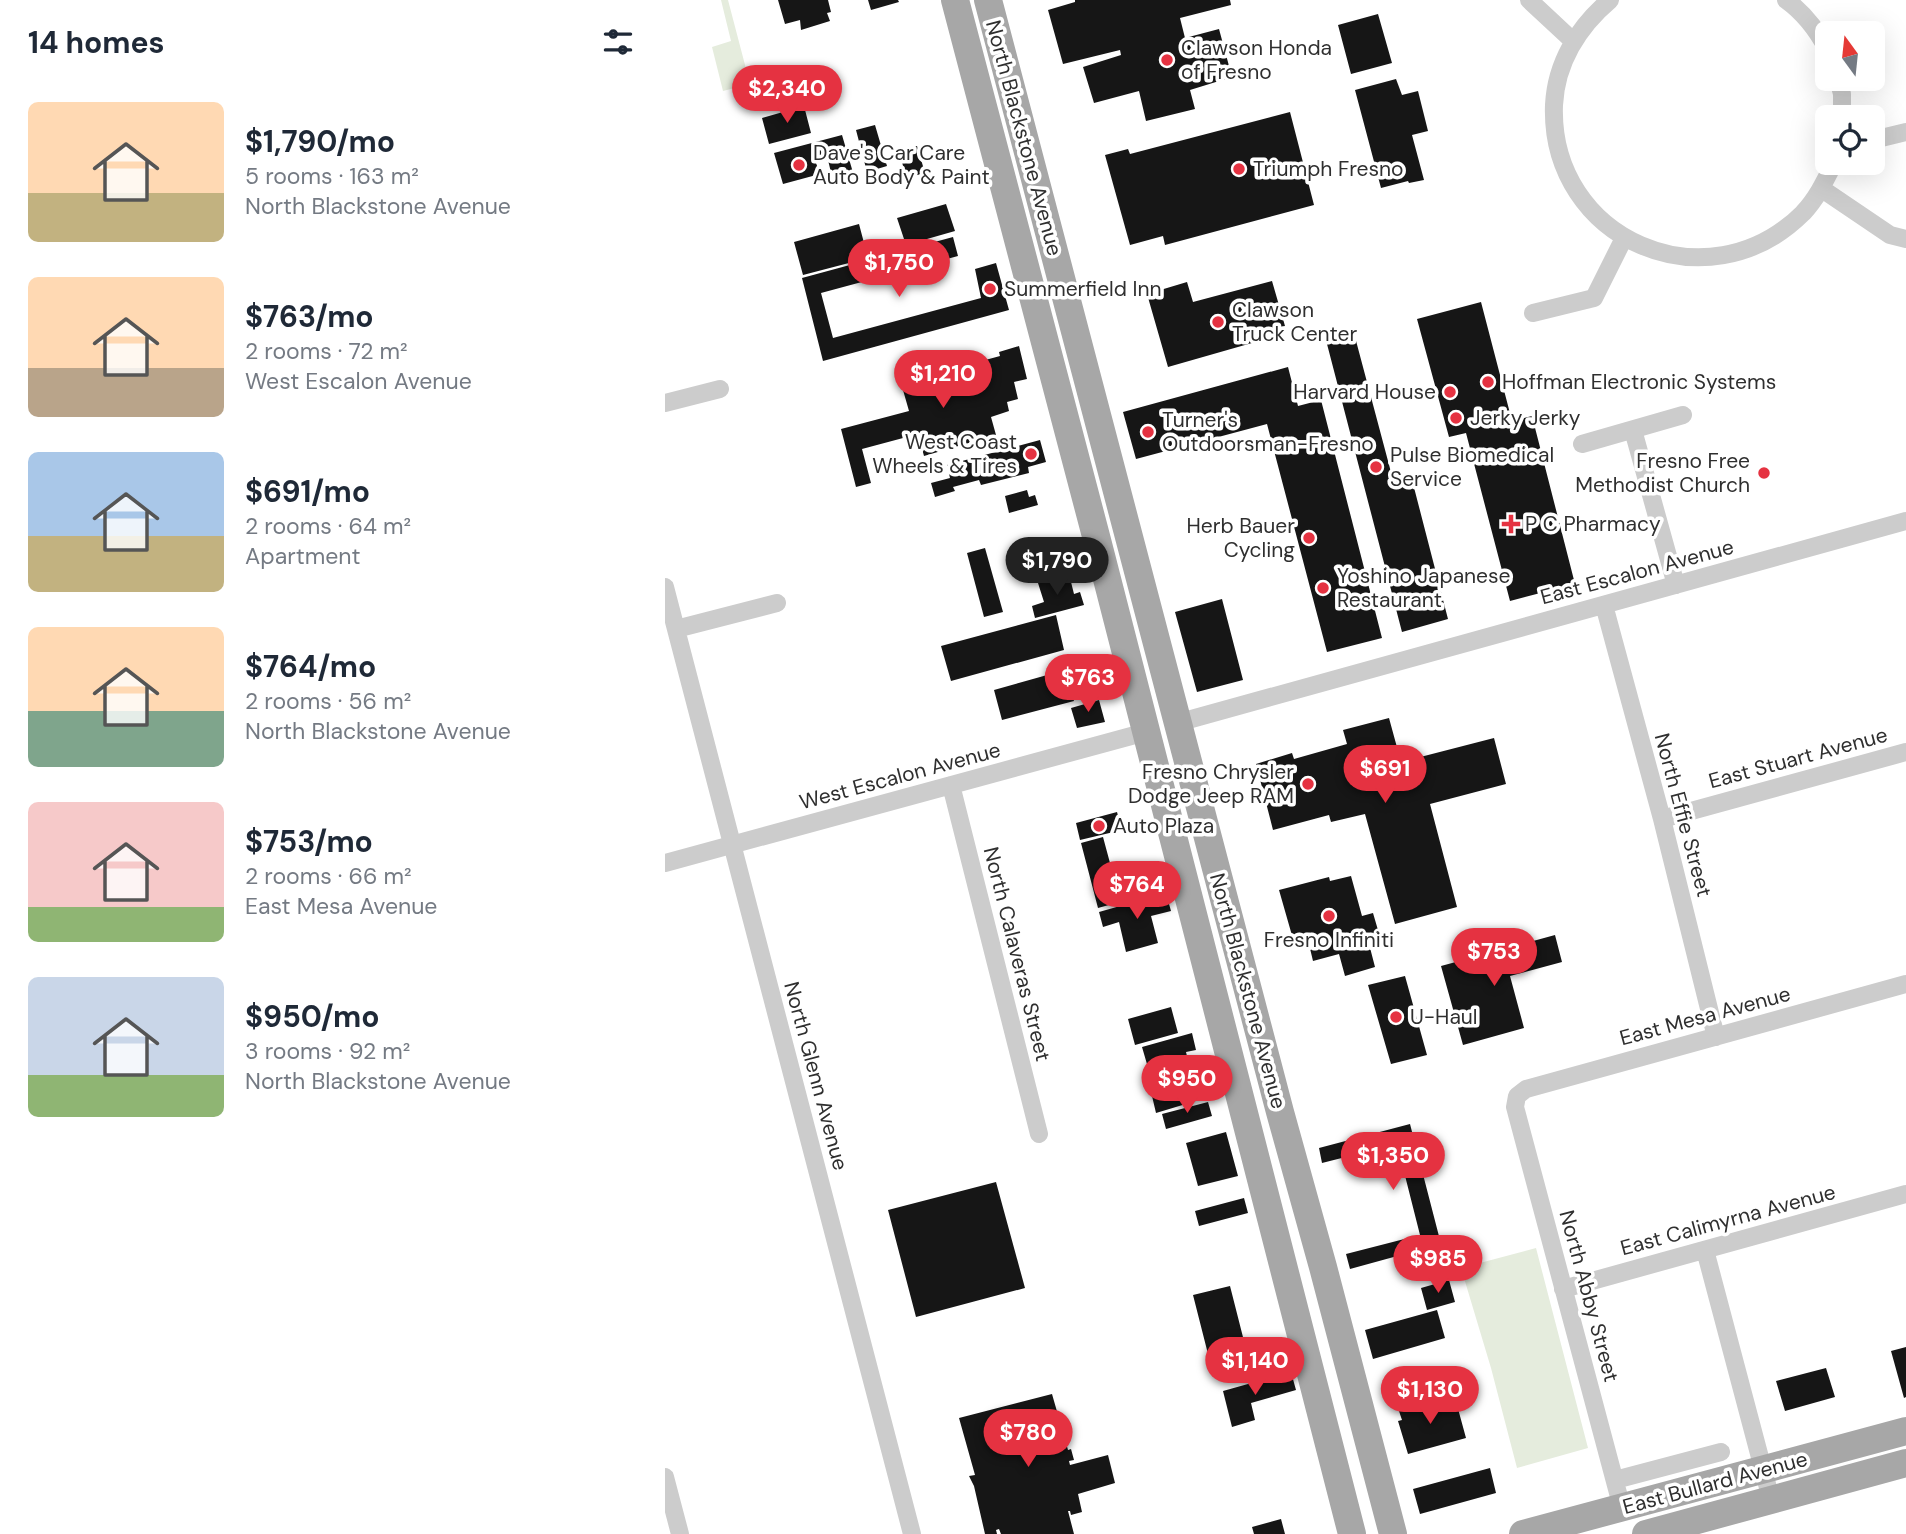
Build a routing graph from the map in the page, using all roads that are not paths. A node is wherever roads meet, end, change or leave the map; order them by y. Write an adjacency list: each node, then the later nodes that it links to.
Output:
1 (955, 0): 26 (main road, North Blackstone Avenue)
2 (988, 0): 27 (main road, North Blackstone Avenue)
3 (1529, 0): 7 (street)
4 (1610, 0): 7 (street)
5 (1786, 0): 6 (street)
6 (1815, 29)
7 (1573, 41): 12 (street)
8 (1906, 132): 9 (street)
9 (1885, 137)
10 (1828, 175): 11 (street)
11 (1822, 189): 12 (street); 13 (street)
12 (1624, 238): 14 (street)
13 (1906, 239)
14 (1532, 313)
15 (719, 389): 16 (street)
16 (665, 403)
17 (1683, 415): 18 (street)
18 (1633, 429): 19 (street); 21 (street)
19 (1582, 444)
20 (1906, 521): 21 (street, East Escalon Avenue)
21 (1676, 585): 24 (street, East Escalon Avenue)
22 (665, 587): 25 (street, North Glenn Avenue)
23 (777, 603): 25 (street)
24 (1604, 605): 27 (street, East Escalon Avenue); 31 (street, North Effie Street)
25 (676, 629): 32 (street, North Glenn Avenue)
26 (1124, 645): 27 (main road); 28 (main road, North Blackstone Avenue)
27 (1177, 723): 33 (main road, North Blackstone Avenue)
28 (1146, 732): 30 (street, West Escalon Avenue); 33 (main road); 52 (main road, North Blackstone Avenue)
29 (1906, 752): 31 (street, East Stuart Avenue)
30 (951, 785): 32 (street, West Escalon Avenue); 38 (street, North Calaveras Street)
31 (1661, 819): 36 (street, North Effie Street)
32 (732, 844): 34 (street, West Escalon Avenue); 51 (street, North Glenn Avenue)
33 (1213, 861): 53 (main road, North Blackstone Avenue)
34 (665, 863)
35 (1906, 984): 36 (street, East Mesa Avenue)
36 (1716, 1037): 37 (street, East Mesa Avenue)
37 (1517, 1096): 41 (street, North Abby Street)
38 (1038, 1134)
39 (1906, 1194): 40 (street, East Calimyrna Avenue)
40 (1705, 1250): 41 (street, East Calimyrna Avenue); 45 (street)
41 (1563, 1289): 47 (street, North Abby Street)
42 (1906, 1431): 45 (main road, East Bullard Avenue)
43 (1721, 1452): 47 (street)
44 (1906, 1462): 48 (main road, East Bullard Avenue)
45 (1763, 1470): 48 (street); 49 (main road, East Bullard Avenue)
46 (665, 1477): 50 (street)
47 (1615, 1480): 49 (street, North Abby Street)
48 (1771, 1499): 55 (main road, East Bullard Avenue)
49 (1622, 1508): 54 (main road, East Bullard Avenue)
50 (680, 1534)
51 (912, 1534)
52 (1352, 1534)
53 (1393, 1534)
54 (1524, 1534)
55 (1646, 1534)

